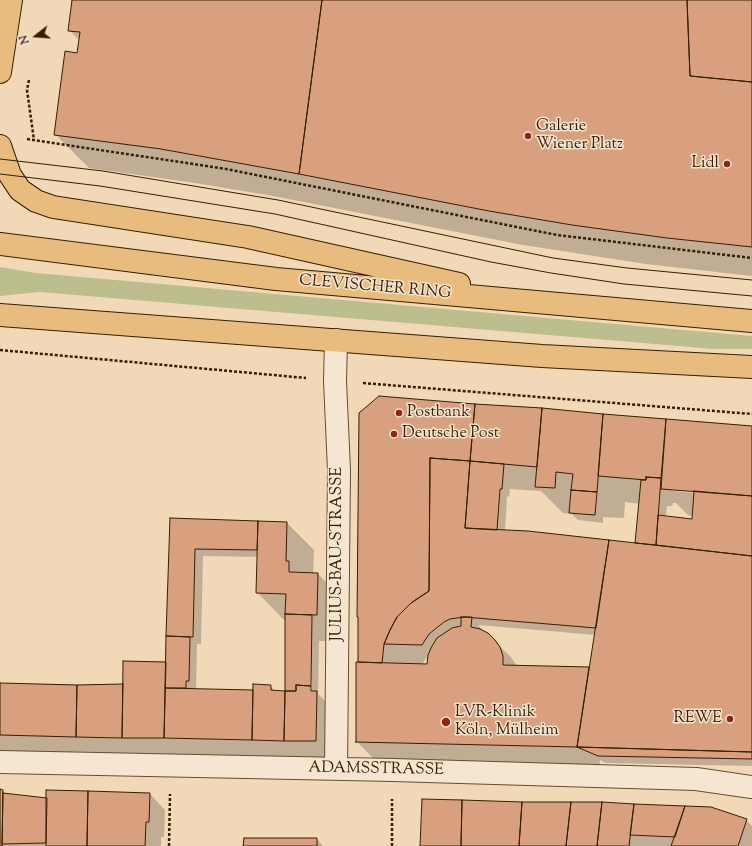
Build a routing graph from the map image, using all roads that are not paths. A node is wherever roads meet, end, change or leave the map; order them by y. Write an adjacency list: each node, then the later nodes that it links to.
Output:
1 (11, 0): 2 (main road)
2 (0, 72)
3 (0, 146): 5 (main road)
4 (0, 244): 5 (main road, CLEVISCHER RING)
5 (546, 303): 7 (main road, CLEVISCHER RING)
6 (0, 315): 8 (main road)
7 (752, 321)
8 (336, 340): 9 (main road); 11 (street, JULIUS-BAU-STRASSE)
9 (752, 367)
10 (0, 762): 11 (street, ADAMSSTRASSE)
11 (336, 768): 12 (street, ADAMSSTRASSE)
12 (752, 787)

